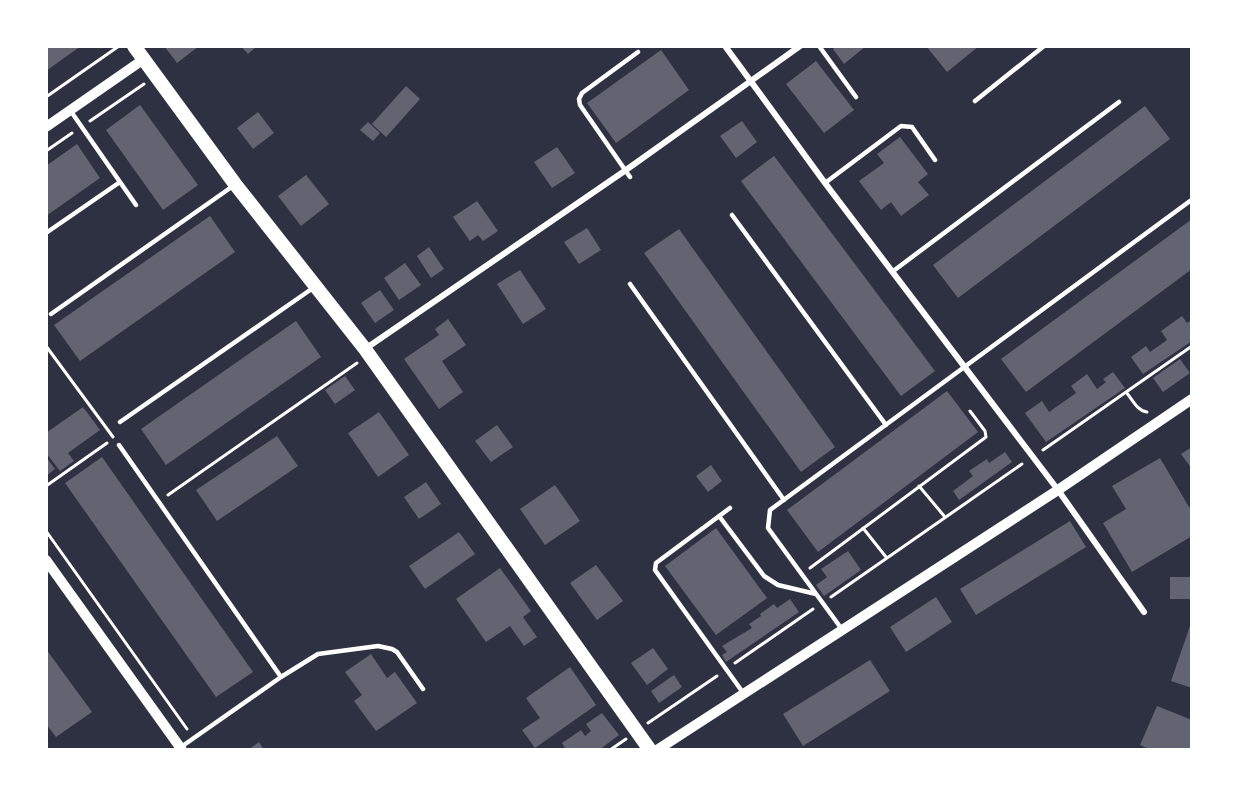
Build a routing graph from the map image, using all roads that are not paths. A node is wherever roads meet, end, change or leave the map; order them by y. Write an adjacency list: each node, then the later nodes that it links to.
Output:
1 (134, 46): 7 (main road)
2 (725, 46): 8 (street)
3 (800, 46): 8 (street)
4 (819, 46): 9 (lane)
5 (1044, 46): 10 (lane)
6 (638, 52): 15 (lane)
7 (144, 59): 12 (street); 18 (main road)
8 (751, 82): 17 (street); 27 (street)
9 (856, 97)
10 (975, 100)
11 (1119, 102): 23 (lane)
12 (70, 110): 13 (street); 16 (lane)
13 (46, 127)
14 (935, 160): 17 (lane)
15 (630, 177)
16 (120, 182): 20 (lane); 22 (lane)
17 (825, 183): 23 (street)
18 (235, 184): 25 (main road); 26 (lane)
19 (1190, 201): 28 (lane)
20 (136, 205)
21 (732, 216): 31 (lane)
22 (46, 233)
23 (892, 272): 28 (street)
24 (630, 284): 34 (lane)
25 (315, 286): 27 (main road); 30 (lane)
26 (51, 314)
27 (362, 355): 45 (main road)
28 (964, 366): 31 (lane); 33 (street)
29 (1191, 399): 33 (street)
30 (120, 422)
31 (886, 425): 34 (lane)
32 (119, 445): 41 (lane)
33 (1058, 490): 39 (street); 40 (street)
34 (784, 500): 38 (lane)
35 (730, 508): 36 (lane)
36 (719, 516): 38 (lane); 43 (lane)
37 (46, 560): 44 (street)
38 (816, 594): 40 (lane)
39 (1144, 612)
40 (843, 631): 43 (street)
41 (281, 677): 42 (lane); 44 (lane)
42 (423, 689)
43 (744, 694): 45 (street)
44 (180, 749)
45 (657, 749)

